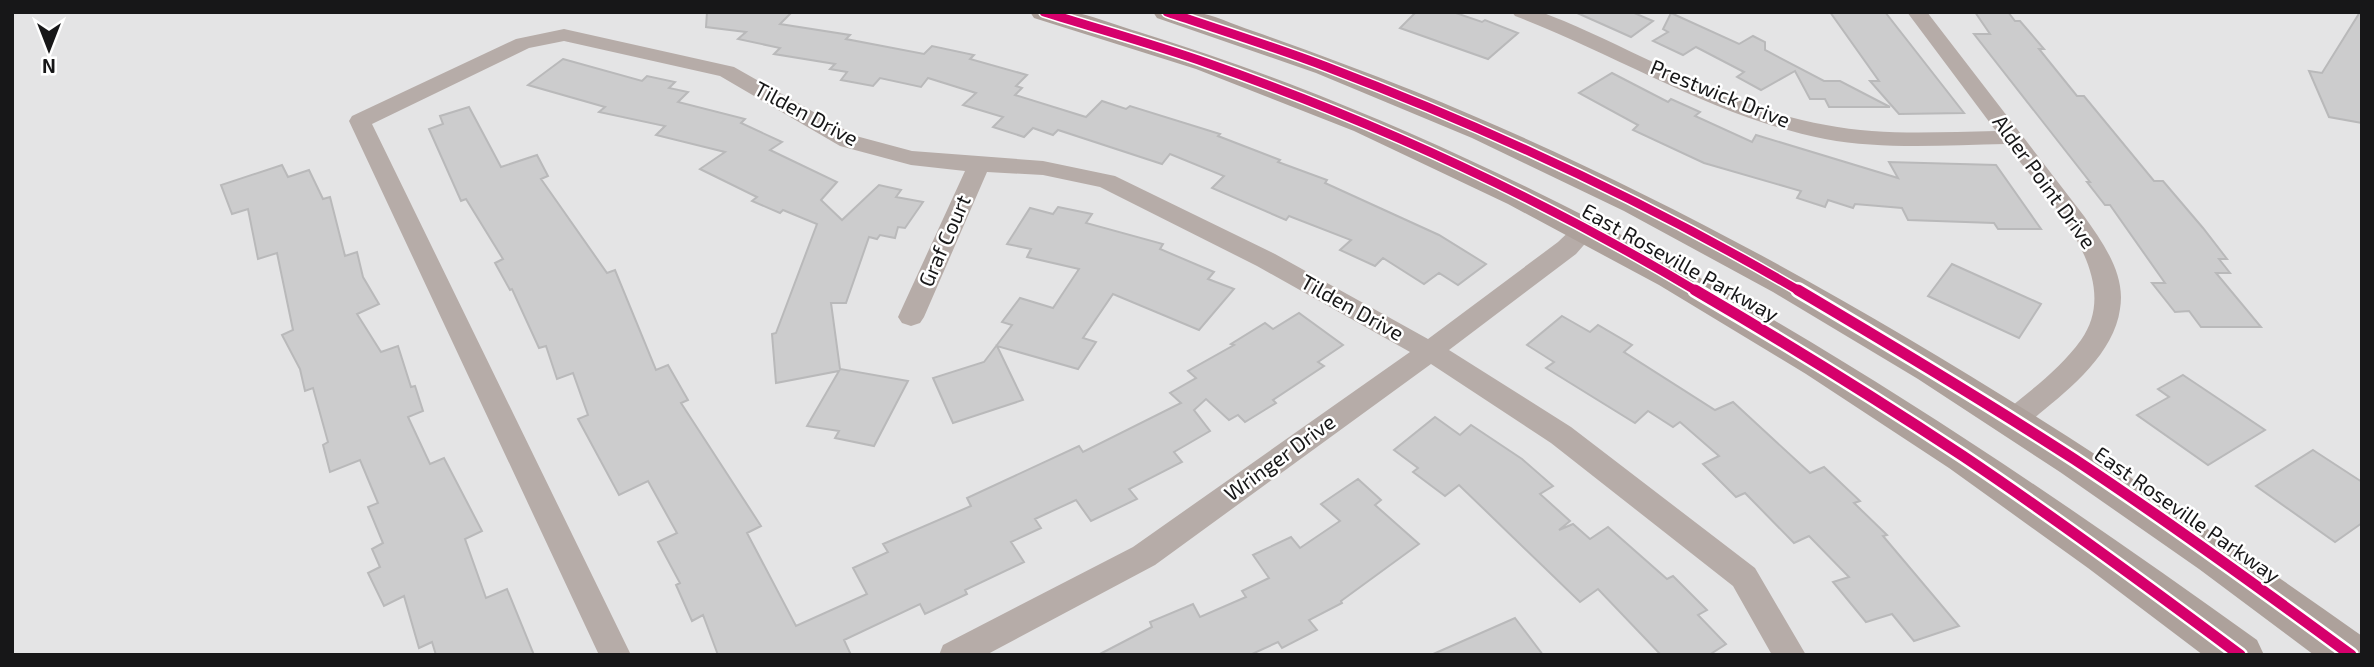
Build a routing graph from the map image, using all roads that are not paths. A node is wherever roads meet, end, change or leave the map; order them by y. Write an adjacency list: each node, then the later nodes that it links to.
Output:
1 (1044, 12): 7 (main road, East Roseville Parkway)
2 (1167, 12): 8 (main road, East Roseville Parkway)
3 (1522, 12): 5 (street, Prestwick Drive)
4 (1917, 12): 5 (street, Alder Point Drive)
5 (2012, 137): 11 (street, Alder Point Drive)
6 (979, 165): 9 (street, Graf Court); 10 (street, Tilden Drive); 12 (street, Tilden Drive)
7 (1585, 230): 8 (main road); 10 (street, Wringer Drive); 15 (main road, East Roseville Parkway)
8 (1718, 248): 11 (main road, East Roseville Parkway)
9 (911, 317)
10 (1430, 351): 13 (street, Wringer Drive); 14 (street, Tilden Drive)
11 (2012, 421): 16 (main road, East Roseville Parkway)
12 (615, 655)
13 (955, 655)
14 (1790, 655)
15 (2240, 655)
16 (2351, 655)

